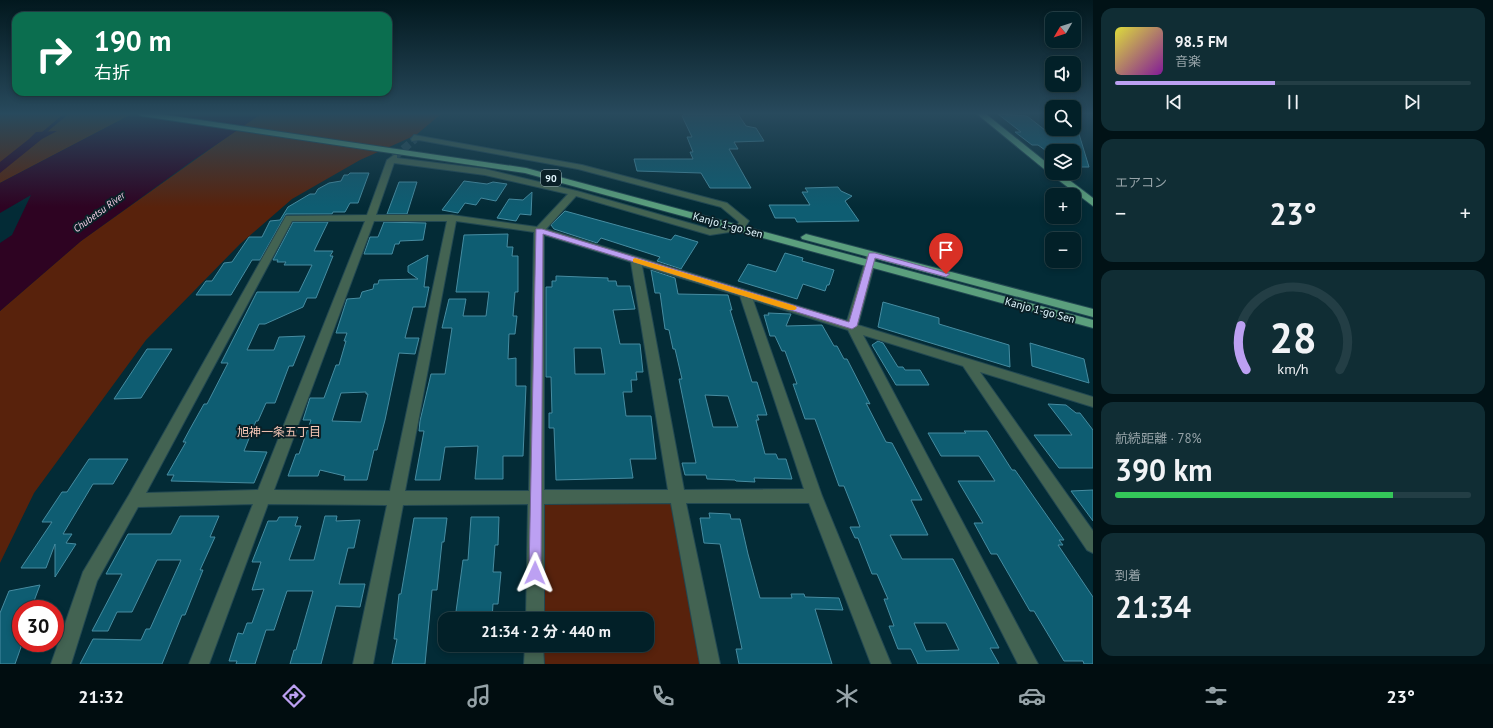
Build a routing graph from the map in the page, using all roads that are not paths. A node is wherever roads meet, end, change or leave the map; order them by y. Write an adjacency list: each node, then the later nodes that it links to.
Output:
1 (358, 145): 11 (main road, Kanjo 1-go Sen / 90)
2 (411, 145): 11 (main road, Kanjo 1-go Sen / 90)
3 (464, 145): 11 (street)
4 (1020, 145): 5 (main road)
5 (1045, 164)
6 (1064, 180): 8 (main road)
7 (574, 193): 9 (street); 11 (street); 12 (street)
8 (1092, 201)
9 (371, 218): 10 (street); 24 (street); 26 (street)
10 (452, 218): 12 (street); 25 (street)
11 (742, 225): 13 (main road, Kanjo 1-go Sen / 90)
12 (539, 230): 14 (street); 22 (street)
13 (871, 259): 16 (main road, Kanjo 1-go Sen / 90); 17 (main road, Kanjo 1-go Sen / 90); 18 (street)
14 (636, 260): 15 (street); 21 (street)
15 (745, 294): 18 (street); 23 (street)
16 (1093, 313)
17 (1093, 324)
18 (852, 326): 19 (street); 36 (street)
19 (967, 363): 20 (street); 27 (street)
20 (1093, 402)
21 (677, 495): 22 (street); 23 (street); 34 (street)
22 (536, 496): 25 (street); 28 (street)
23 (814, 496): 35 (street)
24 (263, 497): 25 (street); 26 (street); 31 (street)
25 (397, 498): 32 (street)
26 (134, 500): 30 (street)
27 (1093, 545)
28 (534, 612)
29 (534, 652): 33 (street)
30 (61, 664)
31 (199, 664)
32 (363, 664)
33 (534, 664)
34 (710, 664)
35 (881, 664)
36 (1028, 664)

